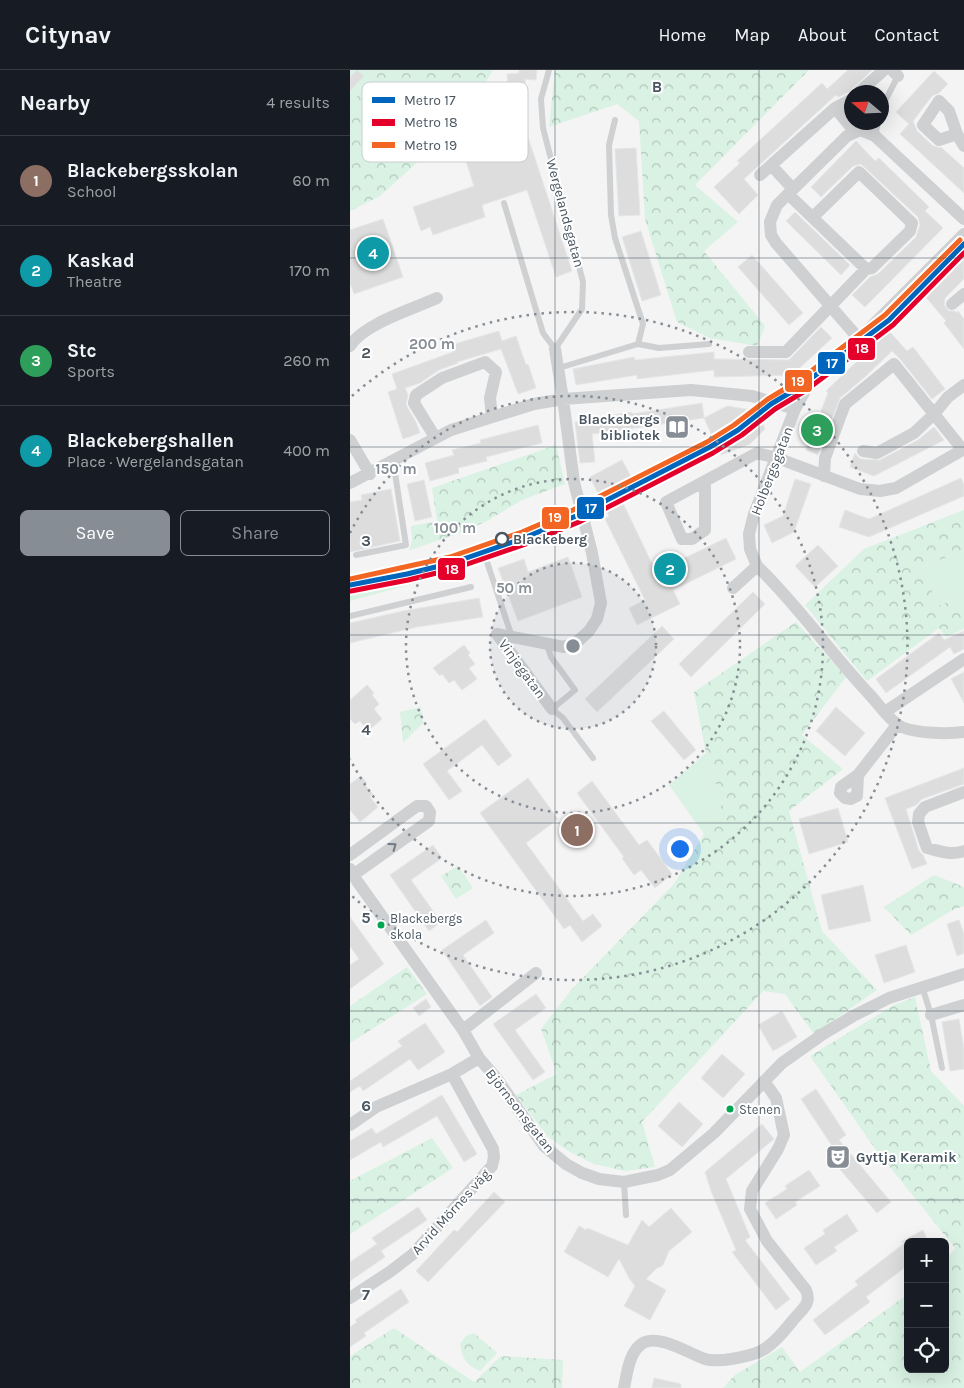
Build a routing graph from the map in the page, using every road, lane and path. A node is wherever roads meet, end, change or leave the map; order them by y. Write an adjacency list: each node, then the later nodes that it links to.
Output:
1 (549, 70): 30 (lane, Wergelandsgatan)
2 (884, 70): 4 (street)
3 (895, 73): 5 (lane)
4 (867, 85)
5 (889, 89)
6 (844, 103): 7 (street)
7 (835, 108): 10 (street); 14 (street)
8 (615, 120): 27 (lane)
9 (876, 130): 12 (lane)
10 (855, 132): 12 (street); 16 (street)
11 (957, 134): 13 (street)
12 (874, 136): 19 (street)
13 (964, 146)
14 (770, 165): 15 (street); 16 (street)
15 (760, 175)
16 (791, 192): 18 (street); 25 (street)
17 (504, 203): 30 (lane)
18 (813, 217): 21 (street); 21 (street)
19 (964, 219)
20 (964, 234): 26 (street, Holbergsgatan)
21 (866, 269): 25 (street)
22 (964, 294): 24 (street)
23 (437, 298): 29 (street)
24 (952, 304)
25 (831, 307): 26 (street); 31 (street)
26 (859, 339): 35 (street, Holbergsgatan)
27 (638, 344): 28 (lane); 32 (lane)
28 (709, 344)
29 (350, 346)
30 (555, 349): 32 (street)
31 (749, 352)
32 (559, 368): 34 (street)
33 (964, 385): 36 (street)
34 (563, 399): 35 (street); 37 (street); 55 (street, Vinjegatan)
35 (795, 409): 42 (street, Holbergsgatan)
36 (934, 414): 40 (street); 41 (street); 45 (street)
37 (492, 417): 38 (street); 38 (street)
38 (435, 437): 43 (street)
39 (350, 440): 44 (street)
40 (963, 450): 45 (street)
41 (863, 451)
42 (777, 458): 45 (street); 46 (street); 50 (street, Holbergsgatan)
43 (393, 460): 44 (street); 48 (lane)
44 (370, 474): 47 (street)
45 (824, 476)
46 (705, 481): 46 (street)
47 (350, 483)
48 (356, 554)
49 (487, 562): 54 (lane)
50 (757, 566): 52 (street); 58 (street, Holbergsgatan)
51 (471, 587): 53 (lane)
52 (733, 588)
53 (350, 616)
54 (512, 637): 55 (street, Vinjegatan); 57 (street, Vinjegatan)
55 (548, 644): 57 (lane)
56 (964, 659): 58 (street)
57 (552, 709): 61 (lane)
58 (885, 712): 59 (street, Holbergsgatan)
59 (897, 725): 60 (street); 62 (street)
60 (964, 732)
61 (593, 758)
62 (858, 776)
63 (964, 792): 64 (street)
64 (960, 852)
65 (350, 854): 66 (street, Björnsonsgatan, one-way to 65)
66 (352, 872): 72 (street, Björnsonsgatan)
67 (536, 973): 72 (street)
68 (964, 974): 69 (street, Björnsonsgatan)
69 (922, 986): 71 (lane); 76 (street, Björnsonsgatan)
70 (964, 1005): 71 (street)
71 (931, 1015): 74 (lane)
72 (463, 1030): 73 (street, Björnsonsgatan)
73 (480, 1058): 75 (street); 78 (street, Björnsonsgatan)
74 (942, 1068)
75 (452, 1074): 77 (street); 80 (street, Arvid Mörnes väg)
76 (764, 1081): 78 (street, Björnsonsgatan); 81 (street)
77 (350, 1125)
78 (624, 1182): 79 (lane)
79 (626, 1215)
80 (350, 1298)
81 (624, 1388)

